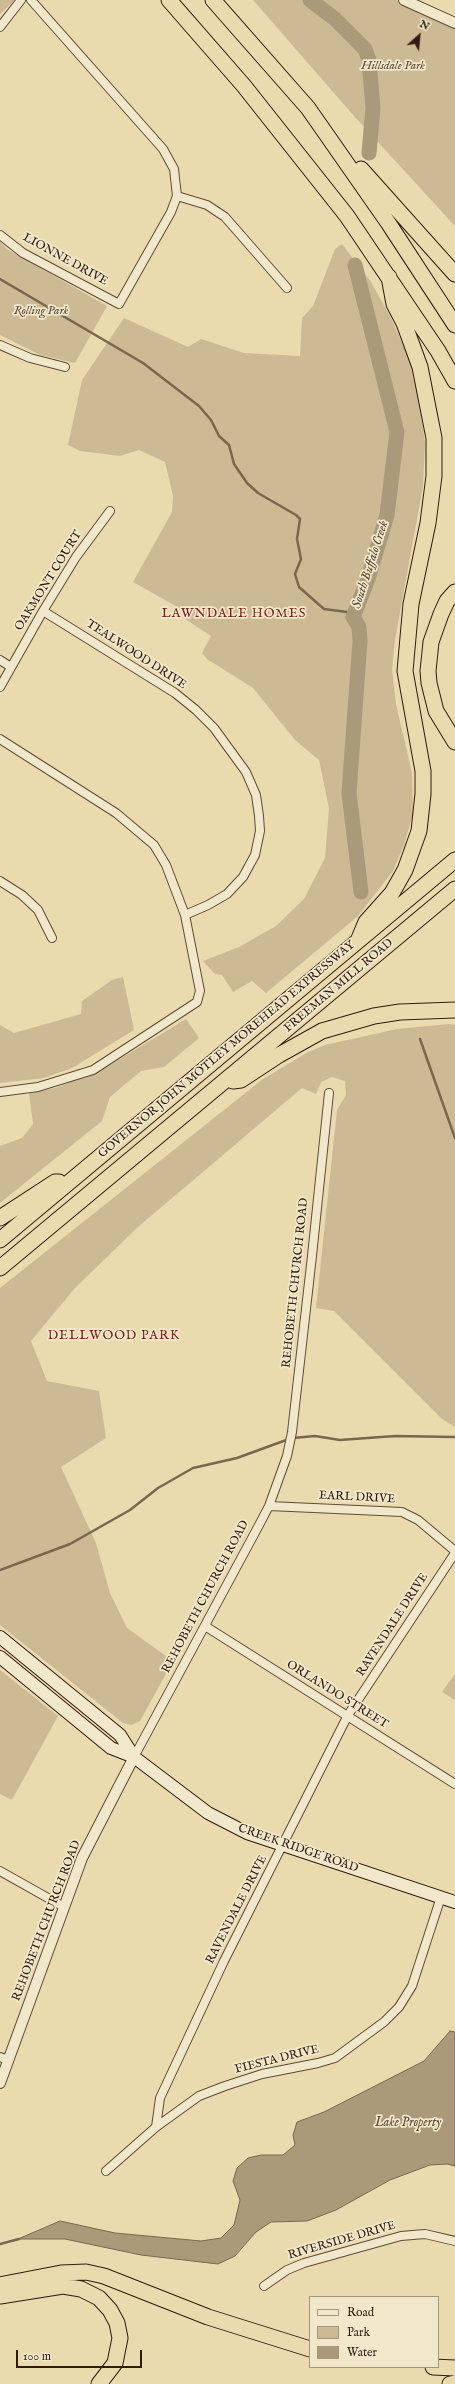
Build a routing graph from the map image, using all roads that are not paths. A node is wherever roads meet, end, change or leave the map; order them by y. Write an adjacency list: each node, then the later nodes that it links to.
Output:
1 (21, 0): 7 (street)
2 (31, 0): 9 (street)
3 (169, 0): 12 (highway)
4 (213, 0): 8 (highway)
5 (404, 0): 6 (street)
6 (455, 23)
7 (0, 27)
8 (308, 108): 11 (highway); 14 (highway)
9 (177, 196): 10 (street, LIONNE DRIVE); 13 (street)
10 (0, 235)
11 (455, 274)
12 (389, 277): 17 (highway); 31 (highway)
13 (287, 288)
14 (455, 325)
15 (0, 345): 16 (street)
16 (65, 367)
17 (455, 381)
18 (110, 511): 20 (street, OAKMONT COURT)
19 (455, 592): 25 (highway)
20 (43, 611): 22 (street, OAKMONT COURT); 29 (street, TEALWOOD DRIVE)
21 (0, 660): 22 (street)
22 (11, 666): 23 (street, OAKMONT COURT)
23 (0, 687)
24 (0, 739): 29 (street)
25 (455, 742)
26 (455, 860): 31 (highway, GOVERNOR JOHN MOTLEY MOREHEAD EXPRESSWAY)
27 (0, 881): 30 (street)
28 (455, 889): 33 (highway, FREEMAN MILL ROAD)
29 (184, 915): 34 (street)
30 (52, 938)
31 (358, 940): 36 (highway, GOVERNOR JOHN MOTLEY MOREHEAD EXPRESSWAY)
32 (455, 1010): 33 (highway)
33 (223, 1083): 39 (highway, GOVERNOR JOHN MOTLEY MOREHEAD EXPRESSWAY)
34 (0, 1092)
35 (329, 1093): 40 (street, REHOBETH CHURCH ROAD)
36 (70, 1181): 37 (highway); 38 (highway, GOVERNOR JOHN MOTLEY MOREHEAD EXPRESSWAY)
37 (0, 1218)
38 (0, 1240)
39 (0, 1268)
40 (269, 1506): 41 (street, EARL DRIVE); 42 (street, REHOBETH CHURCH ROAD)
41 (455, 1552): 45 (street, RAVENDALE DRIVE)
42 (205, 1626): 45 (street, ORLANDO STREET); 46 (street, REHOBETH CHURCH ROAD)
43 (0, 1637): 46 (main road, CREEK RIDGE ROAD)
44 (0, 1657): 46 (main road, CREEK RIDGE ROAD)
45 (348, 1715): 47 (street, ORLANDO STREET); 48 (street, RAVENDALE DRIVE)
46 (134, 1757): 48 (main road, CREEK RIDGE ROAD); 52 (street, REHOBETH CHURCH ROAD)
47 (455, 1784)
48 (283, 1846): 50 (main road, CREEK RIDGE ROAD); 55 (street, RAVENDALE DRIVE)
49 (0, 1872): 52 (street)
50 (441, 1897): 51 (main road, CREEK RIDGE ROAD); 55 (street, FIESTA DRIVE)
51 (455, 1902)
52 (64, 1907): 53 (street, REHOBETH CHURCH ROAD)
53 (4, 2058): 54 (street, REHOBETH CHURCH ROAD)
54 (0, 2083)
55 (156, 2127): 56 (street)
56 (106, 2172)
57 (455, 2241): 59 (street, RIVERSIDE DRIVE)
58 (0, 2285): 61 (highway)
59 (264, 2286)
60 (0, 2296): 64 (highway)
61 (309, 2349)
62 (439, 2367): 63 (highway)
63 (455, 2368)
64 (99, 2384)
65 (450, 2384): 66 (highway)
66 (455, 2384)

